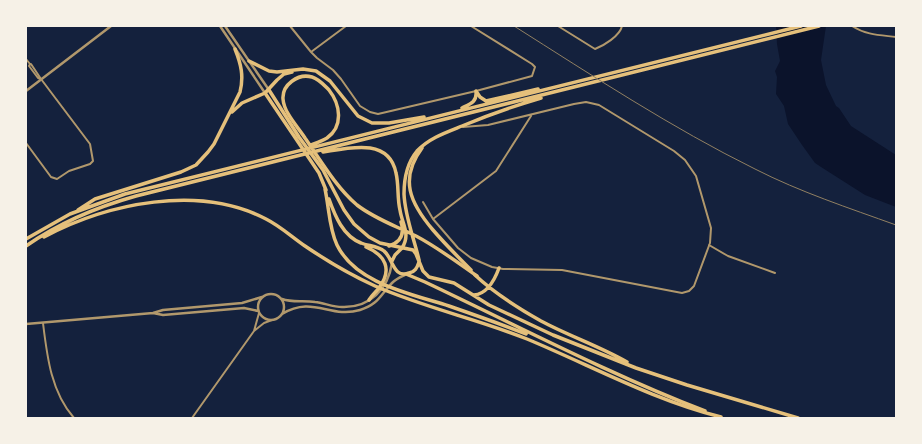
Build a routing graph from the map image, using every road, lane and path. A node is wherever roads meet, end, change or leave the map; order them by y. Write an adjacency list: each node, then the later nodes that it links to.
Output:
1 (111, 26): 19 (street)
2 (220, 26): 14 (street)
3 (225, 26): 17 (street)
4 (290, 26): 15 (street)
5 (346, 26): 15 (street)
6 (471, 26): 24 (street)
7 (558, 26): 8 (street)
8 (622, 26)
9 (801, 26): 13 (highway)
10 (819, 26): 13 (highway)
11 (852, 26): 12 (street)
12 (896, 36)
13 (762, 38): 20 (highway); 21 (highway)
14 (235, 49): 23 (street); 29 (highway)
15 (311, 52): 24 (street)
16 (26, 59): 19 (street)
17 (249, 61): 18 (highway); 23 (street)
18 (303, 69): 23 (highway); 26 (highway)
19 (41, 79): 22 (street); 31 (street)
20 (549, 88): 24 (highway); 25 (highway)
21 (572, 88): 28 (highway); 34 (highway)
22 (26, 90)
23 (267, 91): 29 (highway); 30 (highway); 36 (highway)
24 (476, 91): 25 (highway)
25 (454, 112): 26 (highway)
26 (447, 114): 33 (highway)
27 (532, 115): 28 (street); 39 (street); 43 (street)
28 (458, 127): 32 (highway)
29 (221, 130): 38 (highway)
30 (301, 136): 33 (highway); 35 (highway)
31 (26, 143)
32 (425, 143): 47 (highway); 52 (highway)
33 (297, 151): 38 (highway)
34 (300, 155): 40 (highway); 45 (highway)
35 (321, 165): 44 (highway); 52 (highway)
36 (325, 189): 42 (highway); 65 (highway)
37 (423, 202): 39 (street)
38 (70, 214): 41 (highway)
39 (434, 219): 49 (street)
40 (402, 220): 44 (highway); 46 (highway)
41 (26, 239)
42 (362, 244): 48 (highway); 57 (highway)
43 (709, 245): 49 (street); 51 (street)
44 (389, 246): 46 (highway)
45 (26, 247): 69 (highway)
46 (402, 248): 47 (highway); 48 (highway)
47 (419, 261): 50 (highway); 54 (highway)
48 (392, 262): 50 (highway); 57 (street)
49 (499, 268): 53 (highway)
50 (406, 274): 60 (street); 65 (highway)
51 (775, 274)
52 (476, 276): 53 (highway)
53 (489, 286): 54 (highway); 66 (highway)
54 (474, 296): 66 (highway)
55 (262, 297): 56 (street); 58 (street); 59 (street)
56 (282, 299): 57 (street); 60 (street)
57 (368, 300)
58 (258, 312): 59 (street); 61 (street); 64 (street)
59 (153, 313): 62 (street)
60 (282, 314): 61 (street)
61 (272, 320): 64 (street)
62 (43, 322): 63 (street); 67 (street)
63 (26, 324)
64 (254, 331): 68 (street)
65 (544, 340): 69 (highway)
66 (636, 368): 70 (highway)
67 (74, 418)
68 (192, 418)
69 (722, 418)
70 (798, 418)

